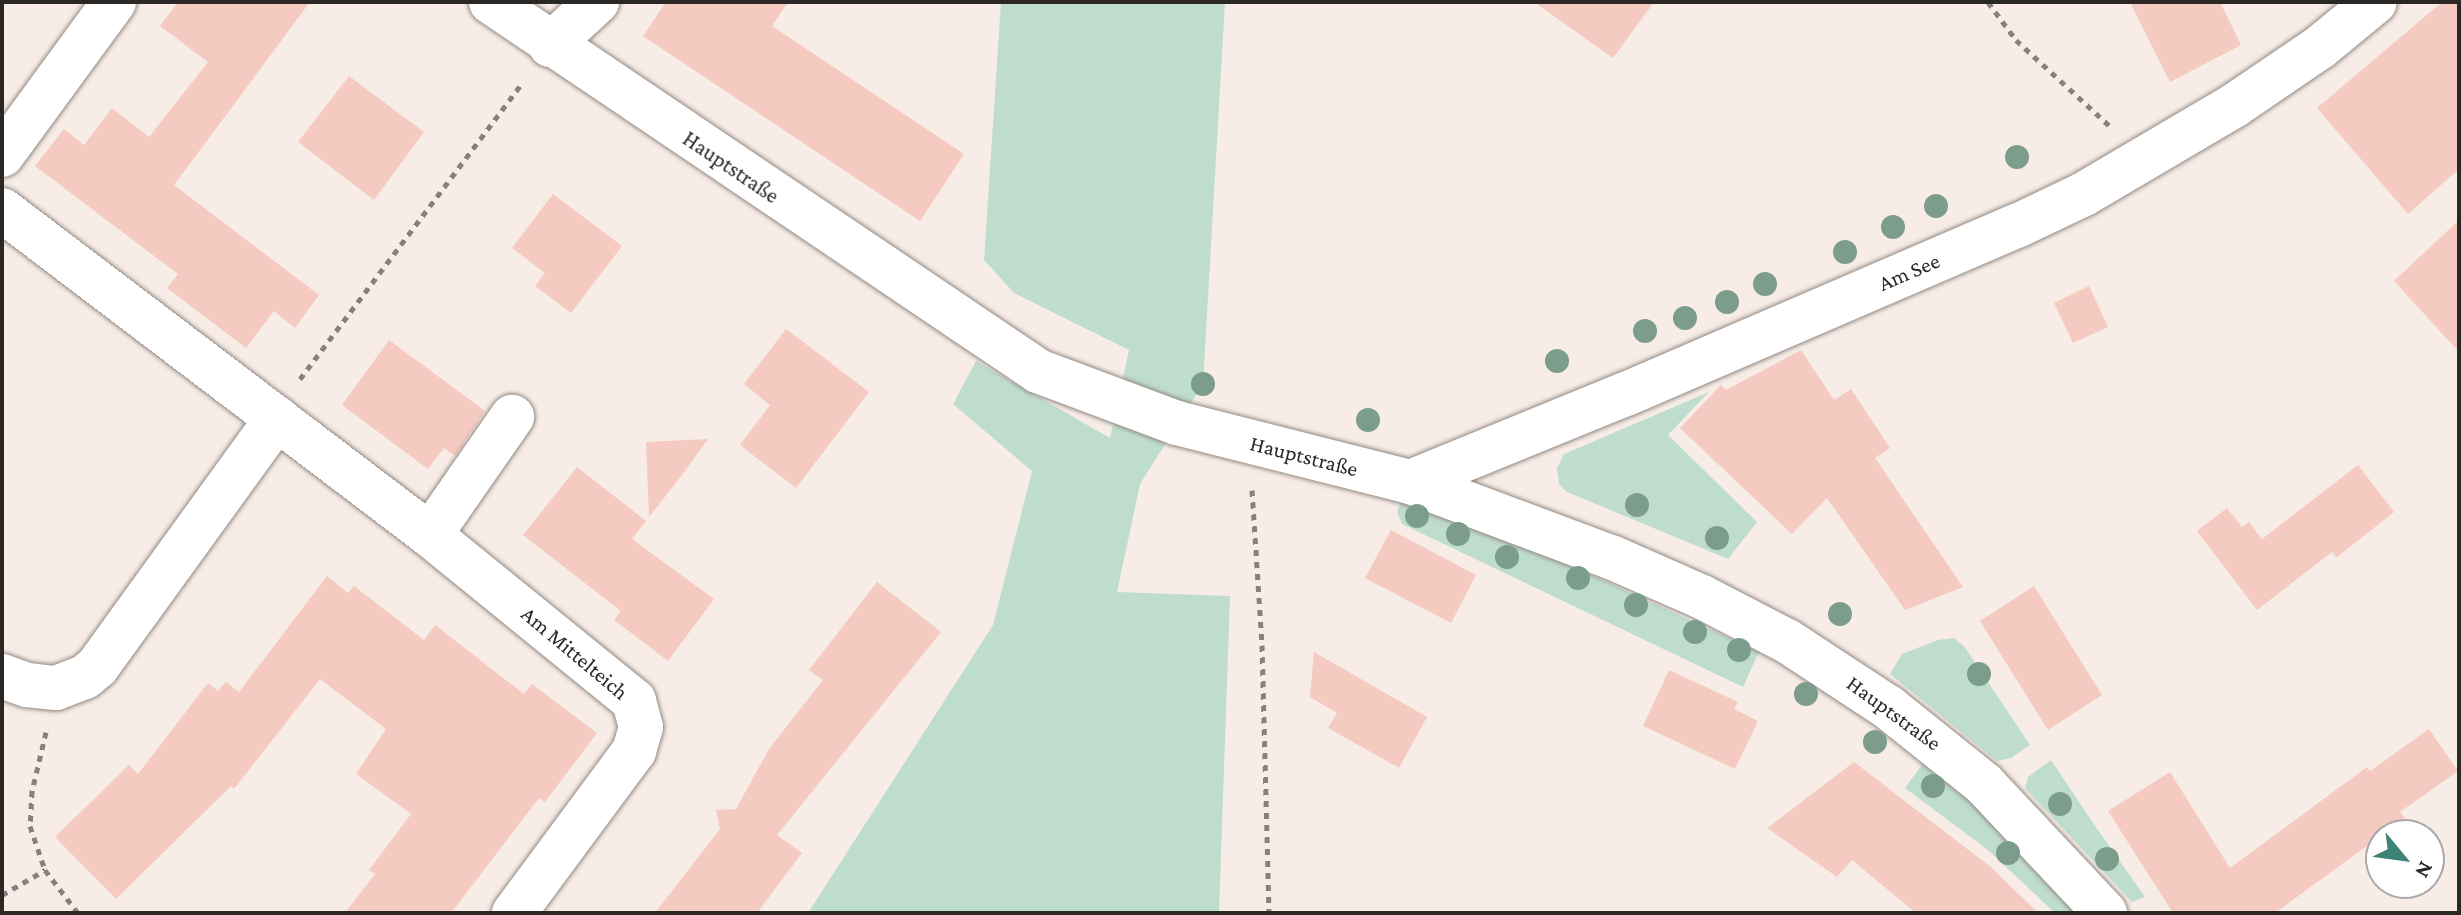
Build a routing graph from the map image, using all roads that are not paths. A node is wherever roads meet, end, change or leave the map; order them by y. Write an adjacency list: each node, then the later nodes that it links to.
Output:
1 (114, 2): 7 (street)
2 (491, 2): 6 (street, Hauptstraße)
3 (597, 2): 6 (street)
4 (2375, 2): 5 (street, Am See)
5 (2324, 20): 11 (street, Am See)
6 (550, 45): 11 (street, Hauptstraße)
7 (2, 155)
8 (2, 210): 9 (street, Am Mittelteich)
9 (275, 417): 12 (street, Am Mittelteich); 13 (street)
10 (512, 417): 12 (street)
11 (1410, 482): 15 (street, Hauptstraße)
12 (430, 535): 14 (street, Am Mittelteich)
13 (2, 676)
14 (514, 913)
15 (2105, 913)

